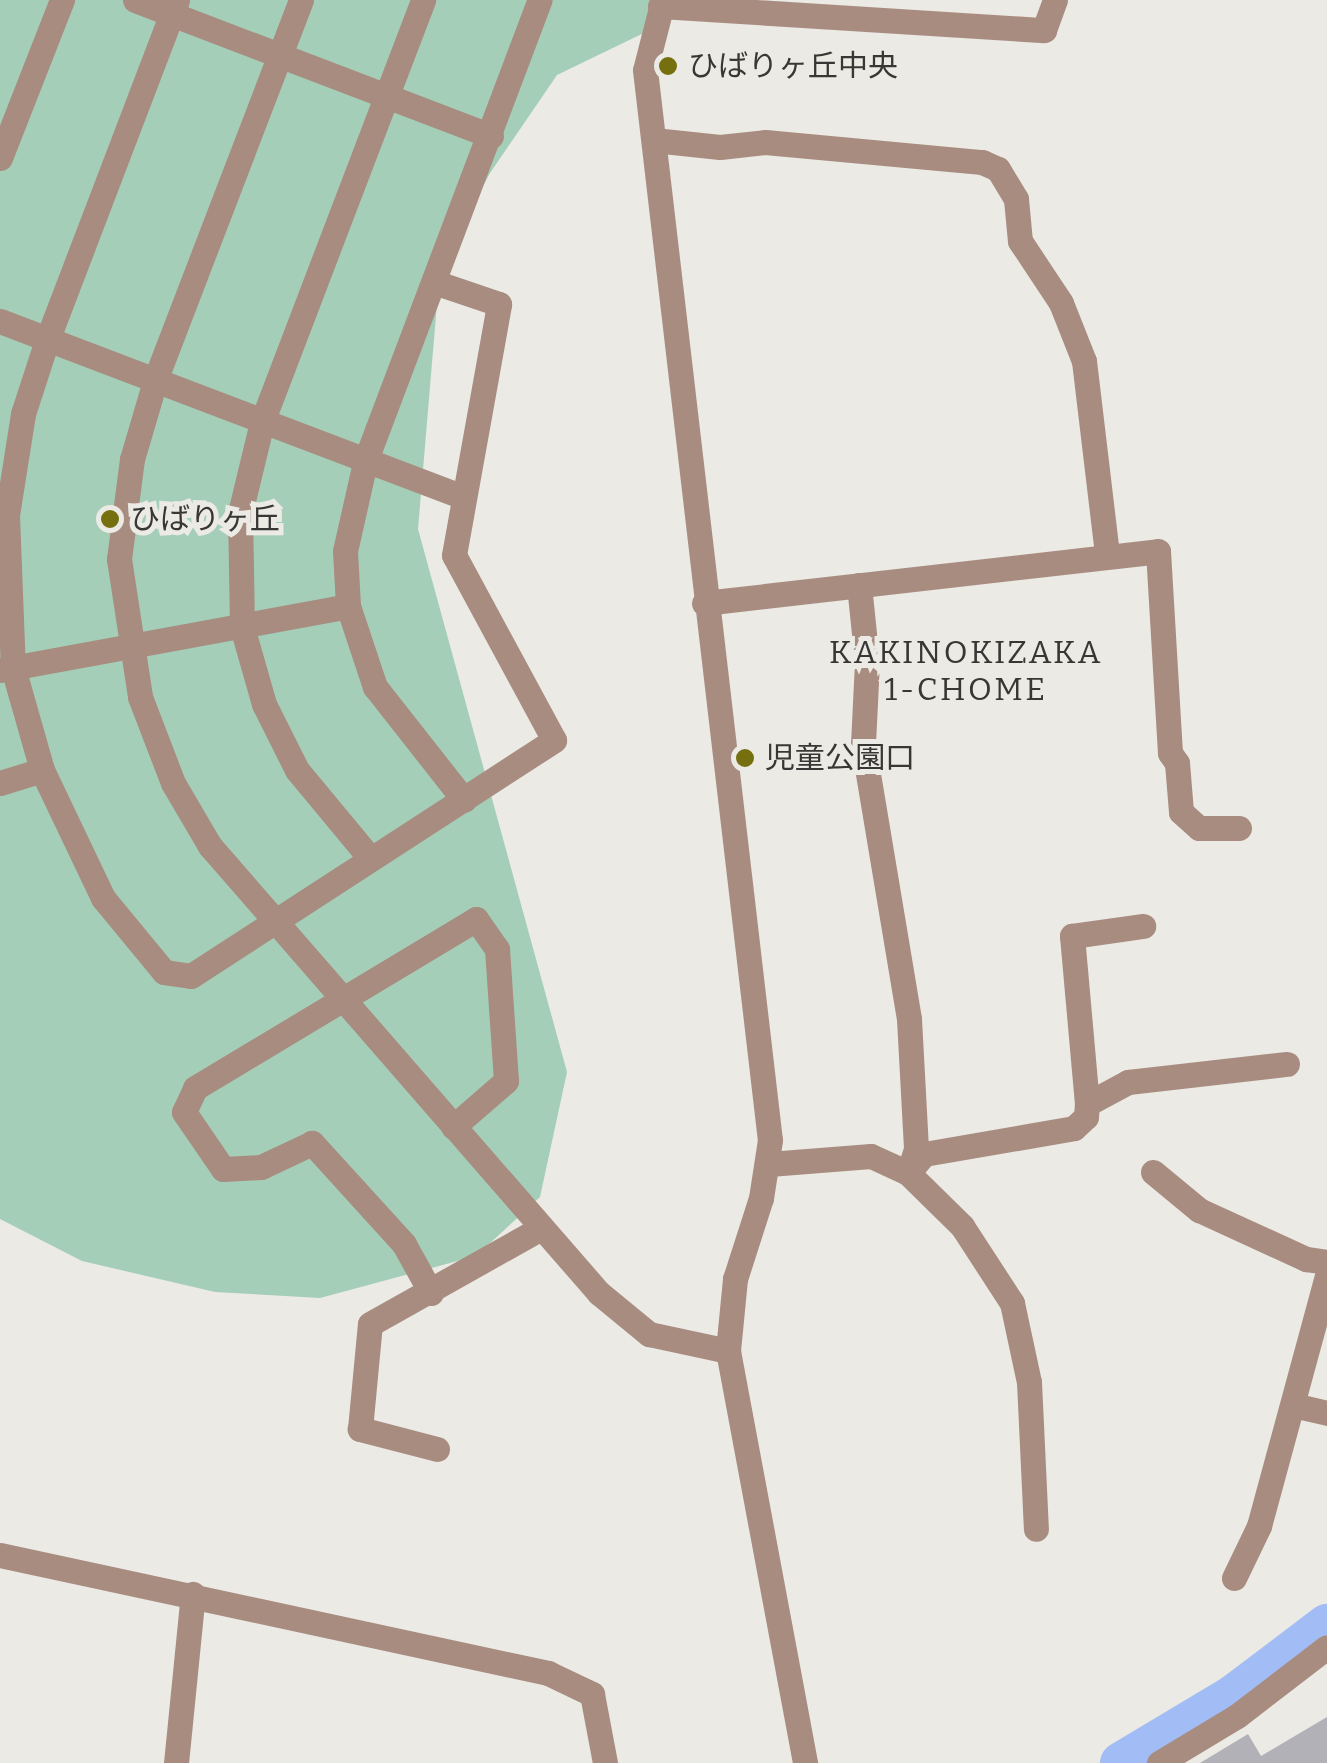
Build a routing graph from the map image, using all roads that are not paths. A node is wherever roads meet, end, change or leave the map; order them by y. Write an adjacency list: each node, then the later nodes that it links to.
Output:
1 (62, 0): 15 (street)
2 (135, 0): 9 (street)
3 (300, 0): 11 (street)
4 (424, 0): 12 (street)
5 (540, 0): 13 (street)
6 (1055, 0): 10 (street)
7 (661, 3): 8 (street); 14 (street)
8 (784, 6): 10 (street)
9 (174, 7): 11 (street); 18 (street)
10 (899, 10)
11 (279, 56): 12 (street); 19 (street)
12 (386, 96): 13 (street); 20 (street)
13 (491, 136): 16 (street)
14 (654, 140): 23 (street); 25 (street)
15 (0, 158)
16 (434, 282): 21 (street); 22 (street)
17 (0, 322): 18 (street)
18 (46, 340): 19 (street); 29 (street)
19 (155, 381): 20 (street); 28 (street)
20 (262, 422): 21 (street); 27 (street)
21 (365, 462): 22 (street); 26 (street)
22 (464, 497): 32 (street)
23 (1108, 554): 24 (street); 33 (street)
24 (859, 585): 25 (street); 43 (street)
25 (704, 603): 41 (street)
26 (348, 606): 27 (street); 32 (street)
27 (242, 626): 28 (street); 34 (street)
28 (129, 649): 29 (street); 35 (street)
29 (7, 669): 30 (street)
30 (42, 770): 31 (street); 35 (street)
31 (0, 782)
32 (464, 800): 34 (street)
33 (1240, 828)
34 (370, 858): 35 (street)
35 (272, 921): 37 (street)
36 (1143, 926): 39 (street)
37 (340, 999): 40 (street); 40 (street); 47 (street)
38 (1286, 1064): 39 (street)
39 (1087, 1104): 43 (street)
40 (453, 1128): 44 (street)
41 (770, 1164): 43 (street); 48 (street)
42 (1153, 1172): 45 (street)
43 (908, 1173): 52 (street)
44 (541, 1228): 47 (street); 48 (street)
45 (1327, 1262)
46 (1327, 1275): 49 (street)
47 (431, 1293): 51 (street)
48 (728, 1351): 59 (street)
49 (1293, 1405): 50 (street); 54 (street)
50 (1327, 1414)
51 (437, 1449)
52 (1036, 1529)
53 (0, 1555): 55 (street)
54 (1234, 1578)
55 (193, 1594): 57 (street); 58 (street)
56 (1327, 1647): 60 (street)
57 (176, 1763)
58 (605, 1763)
59 (805, 1763)
60 (1159, 1763)

